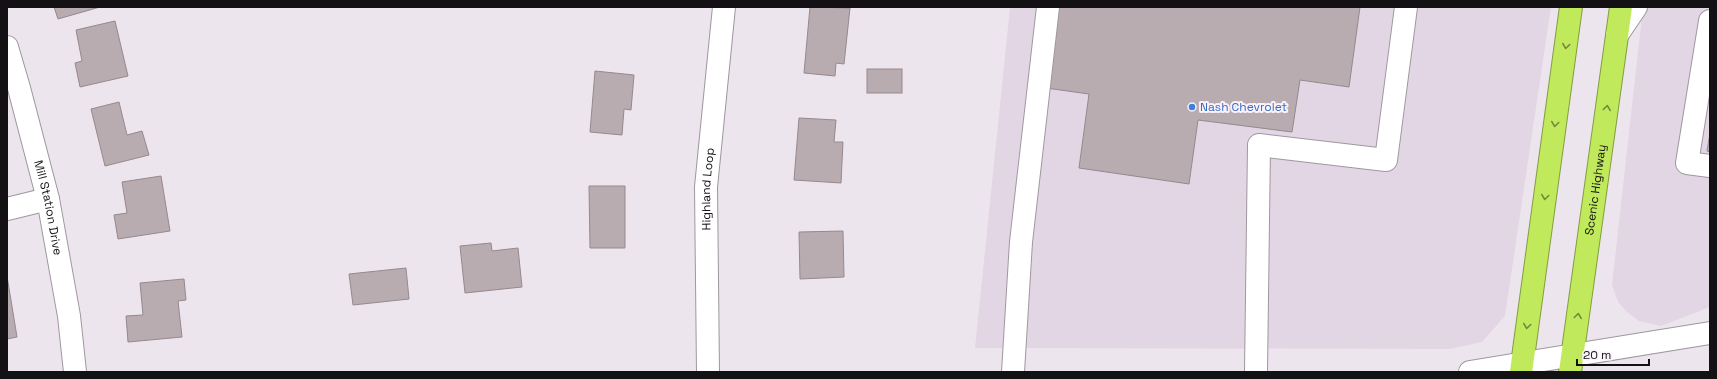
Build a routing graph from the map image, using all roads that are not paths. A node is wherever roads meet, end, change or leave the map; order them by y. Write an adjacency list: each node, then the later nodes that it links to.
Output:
1 (724, 7): 17 (street, Highland Loop)
2 (1048, 7): 18 (street)
3 (1406, 7): 19 (street)
4 (1571, 7): 15 (highway, one-way to 15)
5 (1621, 7): 8 (highway, Scenic Highway)
6 (1636, 7): 8 (street)
7 (1710, 21): 10 (street)
8 (1617, 35): 14 (highway, Scenic Highway, one-way to 8)
9 (7, 47): 11 (street, Mill Station Drive)
10 (1710, 166)
11 (48, 199): 12 (street); 16 (street, Mill Station Drive)
12 (7, 209)
13 (1710, 333): 14 (street)
14 (1571, 363): 15 (street)
15 (1521, 368): 20 (street)
16 (75, 372)
17 (708, 372)
18 (1013, 372)
19 (1256, 372)
20 (1470, 372)

